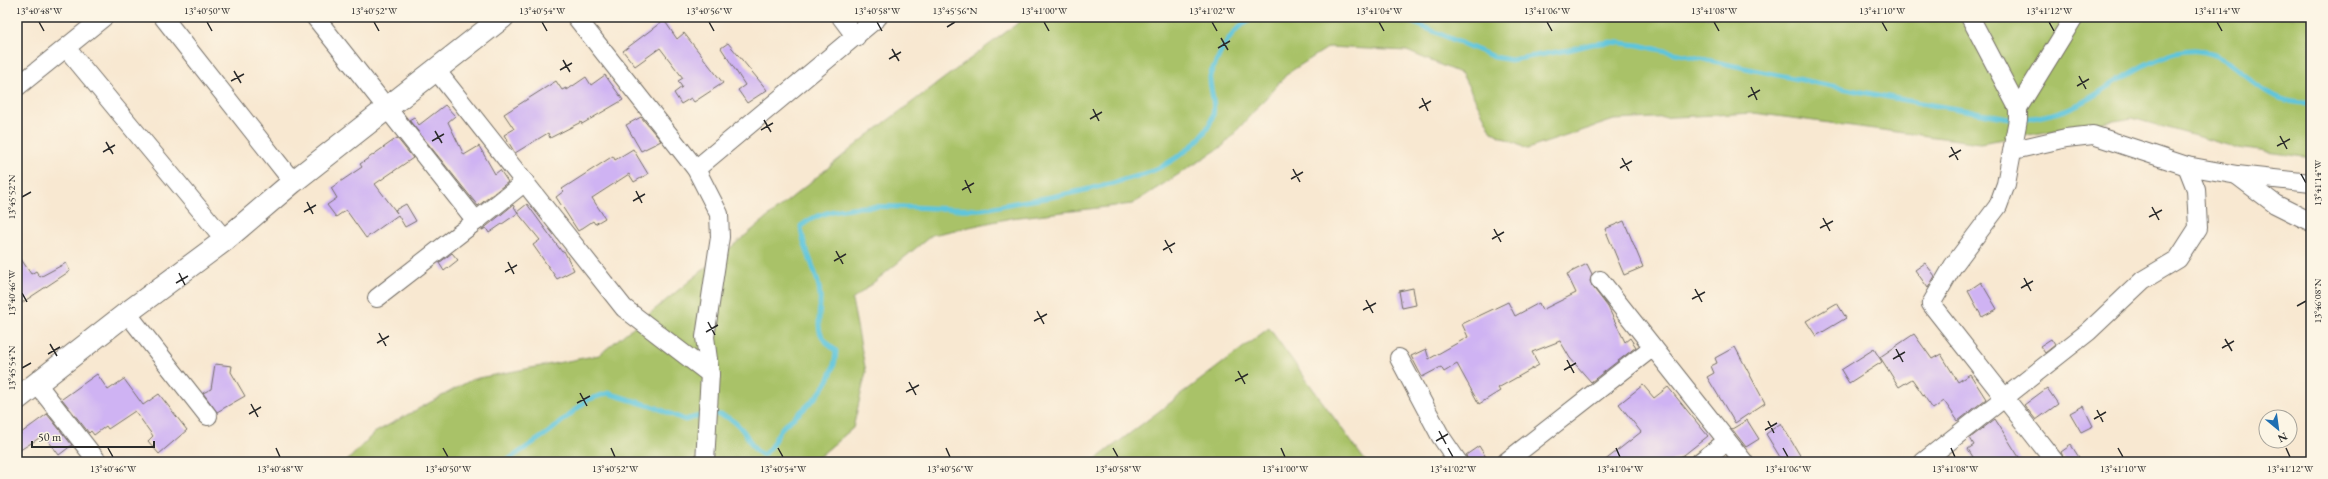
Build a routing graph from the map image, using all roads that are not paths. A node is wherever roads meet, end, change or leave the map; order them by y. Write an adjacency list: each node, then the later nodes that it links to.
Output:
1 (104, 17): 11 (street)
2 (163, 17): 20 (street)
3 (315, 17): 14 (street)
4 (503, 17): 12 (street)
5 (576, 17): 18 (street)
6 (840, 17): 10 (street)
7 (878, 17): 10 (street)
8 (1970, 17): 15 (street)
9 (2074, 17): 15 (street)
10 (856, 37): 18 (street)
11 (67, 49): 13 (street); 25 (street)
12 (436, 70): 14 (street); 21 (street)
13 (17, 87)
14 (387, 108): 20 (street); 23 (street)
15 (2018, 108): 16 (street)
16 (2014, 150): 17 (street); 33 (street)
17 (2187, 166): 19 (street); 33 (street)
18 (696, 169): 31 (street)
19 (2237, 175): 22 (street); 24 (street)
20 (293, 182): 25 (street)
21 (525, 182): 23 (street); 31 (street)
22 (2311, 183)
23 (476, 221): 27 (street)
24 (2311, 222)
25 (226, 240): 28 (street)
26 (1600, 280): 29 (street)
27 (377, 298)
28 (127, 313): 32 (street); 35 (street)
29 (1653, 347): 36 (street); 40 (street)
30 (1399, 358): 39 (street)
31 (710, 374): 38 (street)
32 (37, 384): 34 (street); 37 (street)
33 (2005, 398): 43 (street); 44 (street)
34 (17, 399)
35 (208, 416)
36 (1727, 441): 41 (street); 42 (street)
37 (98, 462)
38 (706, 462)
39 (1458, 462)
40 (1506, 462)
41 (1700, 462)
42 (1744, 462)
43 (1923, 462)
44 (2055, 462)

